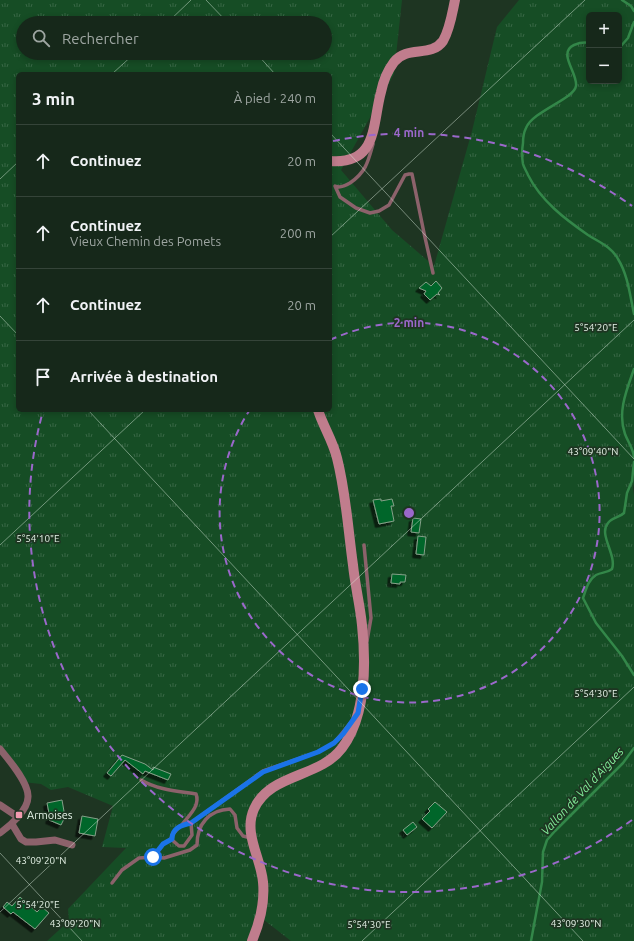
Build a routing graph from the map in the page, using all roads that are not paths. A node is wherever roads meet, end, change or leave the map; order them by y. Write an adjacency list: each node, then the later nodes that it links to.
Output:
1 (455, 0): 3 (street)
2 (458, 0): 3 (street)
3 (452, 12): 4 (street)
4 (377, 116): 5 (street); 6 (lane)
5 (332, 161)
6 (433, 273)
7 (319, 412): 9 (street)
8 (364, 545): 9 (lane)
9 (363, 668): 10 (street)
10 (358, 713): 15 (lane); 19 (street)
11 (0, 749): 14 (street)
12 (141, 780): 17 (lane)
13 (0, 805): 14 (street)
14 (18, 817): 16 (street)
15 (191, 823): 17 (lane); 20 (lane)
16 (12, 824): 18 (street); 21 (street)
17 (180, 826): 20 (lane)
18 (0, 833)
19 (252, 838): 22 (lane); 24 (street)
20 (172, 839): 22 (lane)
21 (72, 845)
22 (153, 857): 23 (lane)
23 (112, 883)
24 (252, 941)

